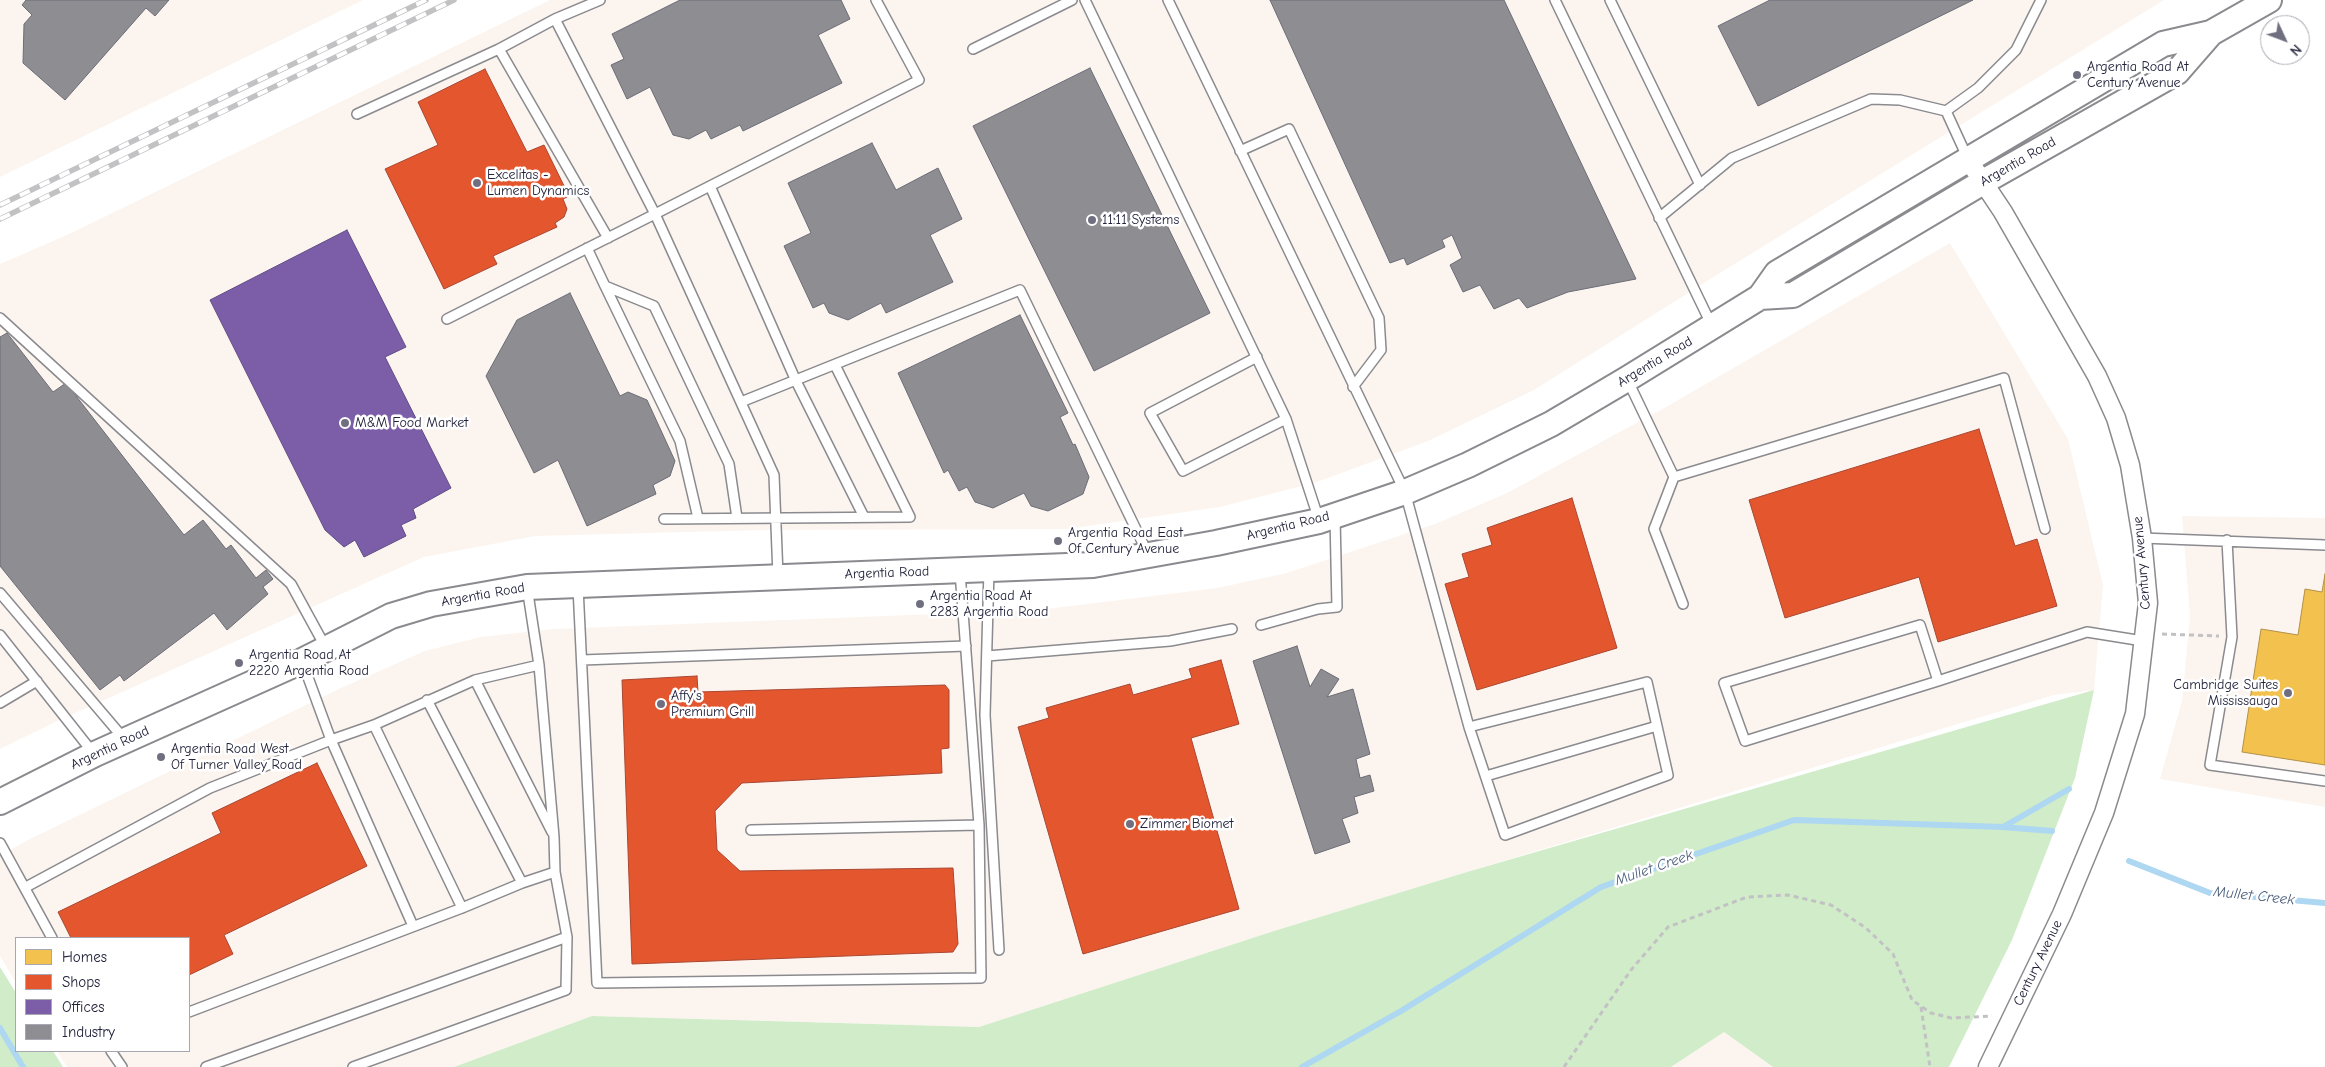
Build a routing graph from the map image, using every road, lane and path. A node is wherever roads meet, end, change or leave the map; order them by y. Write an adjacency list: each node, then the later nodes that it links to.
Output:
1 (600, 0): 10 (lane)
2 (876, 0): 20 (lane)
3 (1072, 0): 13 (lane)
4 (1085, 0): 30 (lane)
5 (1168, 0): 16 (lane)
6 (1555, 0): 22 (lane)
7 (1610, 0): 19 (lane)
8 (2041, 0): 14 (lane)
9 (2269, 0): 11 (street, Argentia Road)
10 (555, 19): 12 (lane); 21 (lane)
11 (2211, 34): 17 (street, Argentia Road); 18 (street, Argentia Road)
12 (499, 49): 15 (lane); 23 (lane)
13 (973, 49)
14 (1946, 111): 17 (lane); 19 (lane)
15 (356, 114)
16 (1240, 151): 34 (lane); 34 (lane)
17 (1969, 161): 18 (street, Century Avenue); 26 (street, Argentia Road)
18 (1983, 182): 26 (street, Argentia Road); 46 (street, Century Avenue)
19 (1700, 184): 22 (lane)
20 (710, 186): 21 (lane); 33 (lane)
21 (655, 214): 23 (lane); 35 (lane)
22 (1659, 218): 29 (lane)
23 (608, 238): 24 (lane)
24 (588, 248): 25 (lane); 28 (lane)
25 (605, 286): 40 (lane); 41 (lane)
26 (1760, 297): 29 (street, Argentia Road)
27 (0, 318): 63 (lane)
28 (447, 319)
29 (1713, 326): 32 (street, Argentia Road)
30 (1257, 357): 36 (lane); 36 (lane)
31 (835, 365): 33 (lane); 39 (lane); 49 (lane)
32 (1627, 379): 37 (lane); 38 (street, Argentia Road)
33 (796, 380): 35 (lane); 39 (lane)
34 (1353, 387): 38 (lane)
35 (741, 402): 42 (lane)
36 (1286, 419): 43 (lane)
37 (1674, 477): 45 (lane); 56 (lane)
38 (1405, 492): 43 (street, Argentia Road); 75 (lane)
39 (864, 517): 42 (lane)
40 (698, 518): 41 (lane); 44 (lane)
41 (736, 518): 42 (lane)
42 (776, 518): 52 (lane)
43 (1327, 518): 49 (street, Argentia Road); 57 (lane)
44 (664, 519)
45 (2045, 529)
46 (2142, 538): 47 (lane); 60 (street, Century Avenue)
47 (2227, 540): 48 (lane); 61 (lane)
48 (2325, 545)
49 (1148, 554): 50 (street, Argentia Road)
50 (989, 568): 51 (street, Argentia Road); 64 (lane)
51 (960, 571): 52 (street, Argentia Road); 62 (lane)
52 (778, 577): 53 (street, Argentia Road)
53 (578, 584): 54 (street, Argentia Road); 65 (lane)
54 (527, 587): 63 (street, Argentia Road); 67 (lane)
55 (0, 593): 76 (lane)
56 (1683, 604)
57 (1261, 625)
58 (1232, 629): 64 (lane)
59 (0, 635): 69 (lane)
60 (2143, 637): 61 (path); 70 (lane); 96 (street, Century Avenue)
61 (2232, 637): 80 (lane)
62 (966, 646): 65 (lane); 82 (lane)
63 (326, 648): 66 (street, Argentia Road)
64 (987, 656): 93 (lane)
65 (582, 660): 82 (lane)
66 (302, 661): 76 (street, Argentia Road); 77 (lane)
67 (539, 665): 68 (lane); 84 (lane)
68 (475, 680): 71 (lane); 84 (lane)
69 (37, 681): 72 (lane); 78 (lane)
70 (1938, 681): 70 (lane)
71 (427, 700): 73 (lane); 87 (lane)
72 (0, 704)
73 (374, 725): 77 (lane); 89 (lane)
74 (1657, 726): 75 (lane); 79 (lane); 79 (lane)
75 (1470, 727): 79 (lane)
76 (125, 740): 78 (street, Argentia Road)
77 (331, 740): 88 (lane); 90 (lane)
78 (95, 754): 81 (street, Argentia Road)
79 (1486, 776)
80 (2325, 781)
81 (0, 802)
82 (979, 825): 83 (lane)
83 (751, 830)
84 (554, 837): 86 (lane)
85 (0, 843): 88 (lane)
86 (555, 872): 87 (lane); 92 (lane)
87 (522, 883): 89 (lane)
88 (26, 887): 91 (lane)
89 (462, 908): 90 (lane)
90 (413, 926): 95 (lane)
91 (51, 937)
92 (567, 938): 99 (lane); 100 (lane)
93 (999, 950)
94 (1921, 1006): 96 (path); 101 (path); 102 (path)
95 (190, 1012)
96 (2012, 1015): 103 (street, Century Avenue)
97 (111, 1052): 98 (lane)
98 (122, 1067)
99 (206, 1067)
100 (352, 1067)
101 (1564, 1067)
102 (1930, 1067)
103 (1988, 1067)

